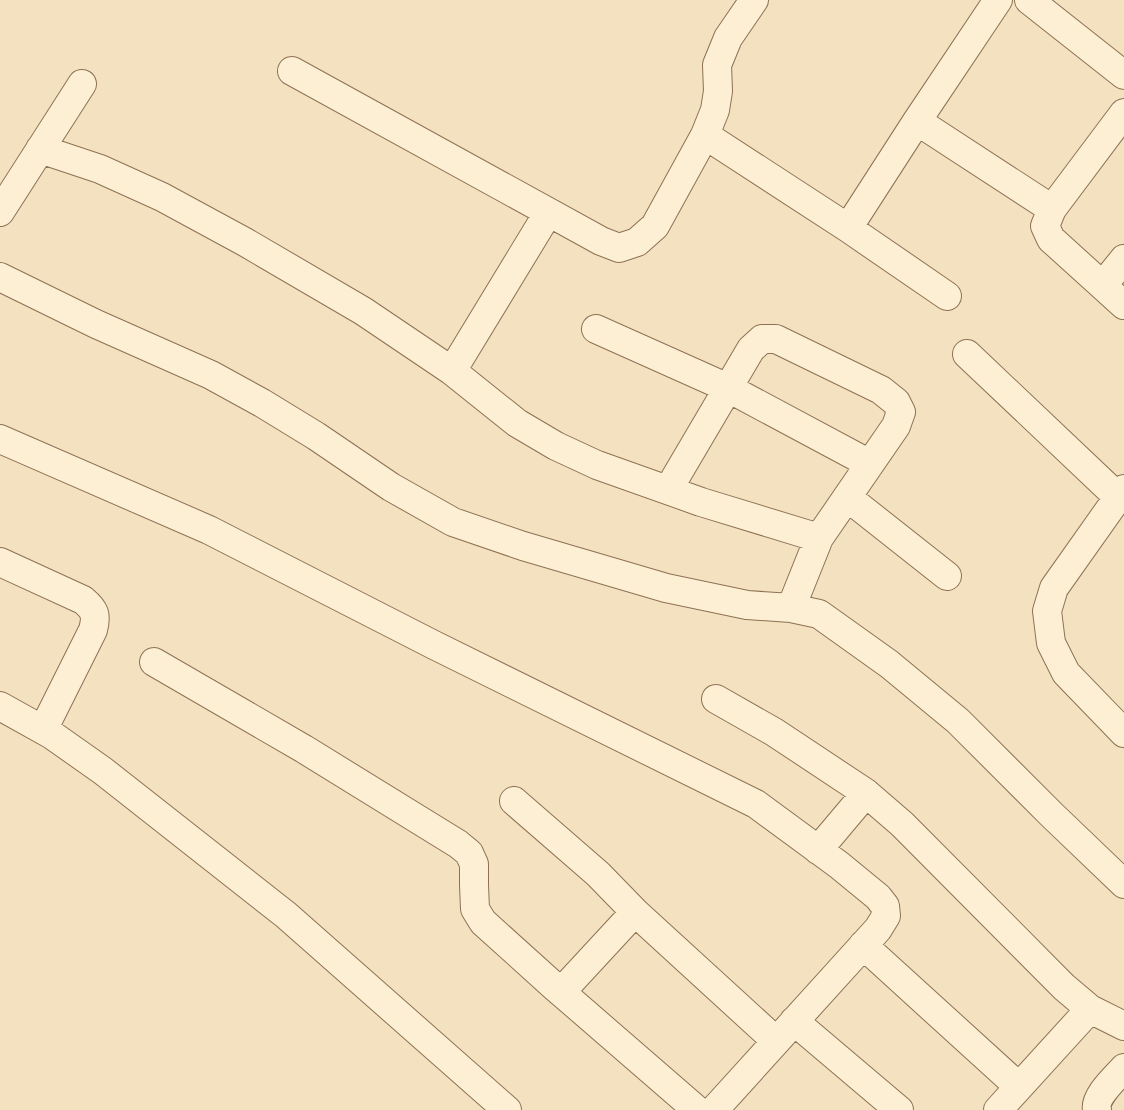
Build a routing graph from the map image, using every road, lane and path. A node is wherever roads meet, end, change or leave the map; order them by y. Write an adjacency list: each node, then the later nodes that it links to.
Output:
1 (754, 0): 9 (street)
2 (998, 0): 8 (street)
3 (1029, 0): 5 (street)
4 (292, 71): 13 (street)
5 (1124, 75)
6 (82, 84): 10 (street)
7 (1124, 113): 11 (street)
8 (917, 121): 11 (street); 14 (street)
9 (705, 135): 13 (street); 14 (street)
10 (40, 149): 12 (street); 22 (street)
11 (1052, 209): 17 (street)
12 (0, 212)
13 (548, 213): 22 (street)
14 (848, 228): 18 (street)
15 (1124, 259): 17 (street)
16 (0, 277): 32 (street)
17 (1103, 285): 19 (street)
18 (946, 296)
19 (1124, 304)
20 (596, 330): 23 (street)
21 (967, 354): 27 (street)
22 (452, 371): 26 (street)
23 (728, 388): 25 (street); 25 (street); 26 (street)
24 (0, 439): 40 (street)
25 (870, 464): 28 (street)
26 (668, 490): 29 (street)
27 (1121, 493): 37 (street)
28 (847, 497): 29 (street); 31 (street)
29 (819, 538): 32 (street)
30 (0, 562): 36 (street)
31 (948, 576)
32 (791, 608): 41 (street)
33 (154, 662): 44 (street)
34 (716, 699): 38 (street)
35 (0, 706): 36 (street)
36 (43, 730): 51 (street)
37 (1124, 733)
38 (866, 793): 40 (street); 45 (street)
39 (514, 801): 42 (street)
40 (818, 850): 43 (street)
41 (1124, 884)
42 (635, 912): 44 (street); 47 (street)
43 (863, 945): 47 (street); 49 (street)
44 (561, 992): 50 (street)
45 (1090, 1008): 46 (street); 49 (street)
46 (1124, 1026)
47 (785, 1031): 50 (street); 52 (street)
48 (1124, 1068): 54 (street)
49 (1019, 1087): 53 (street)
50 (696, 1108)
51 (507, 1110)
52 (899, 1110)
53 (998, 1110)
54 (1097, 1110)

